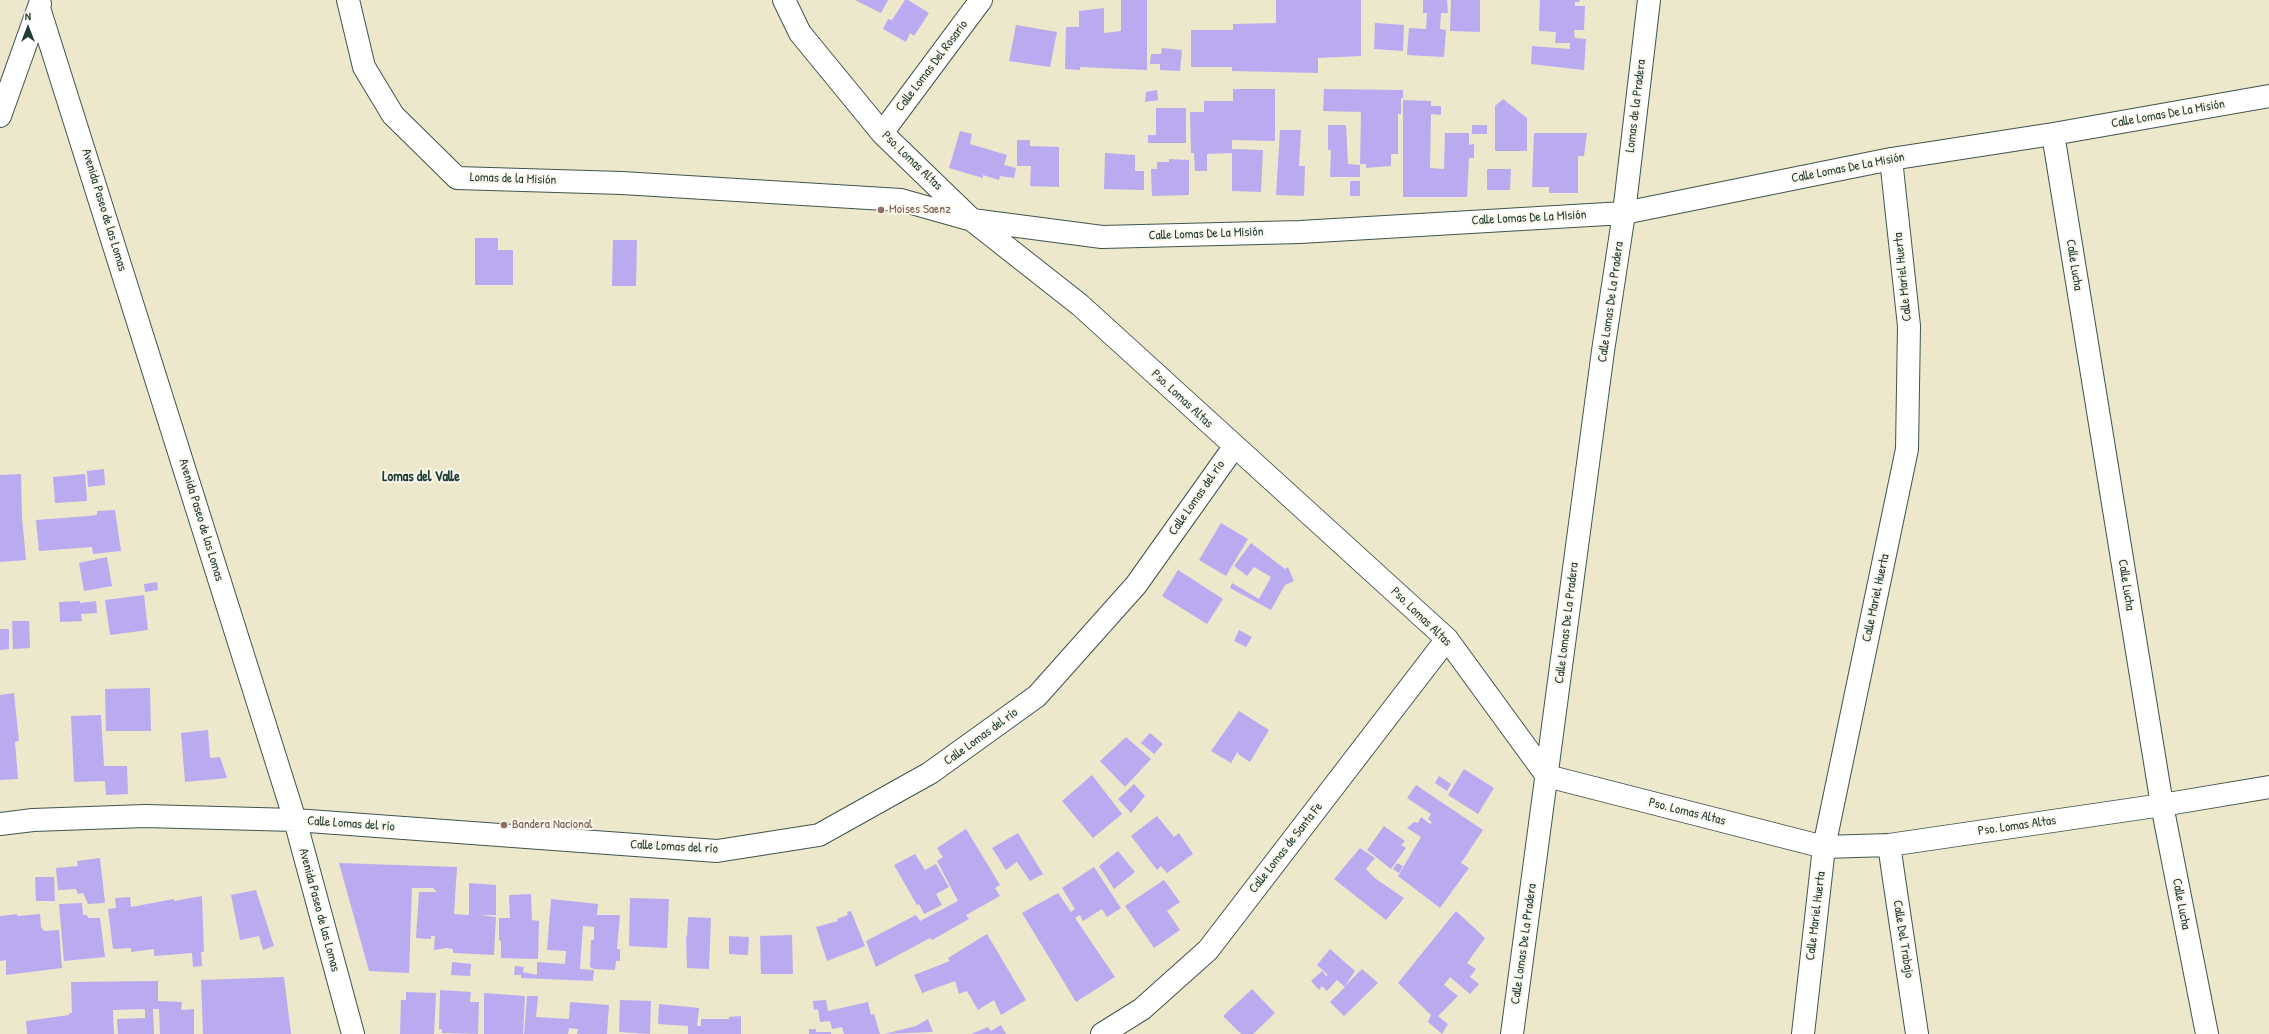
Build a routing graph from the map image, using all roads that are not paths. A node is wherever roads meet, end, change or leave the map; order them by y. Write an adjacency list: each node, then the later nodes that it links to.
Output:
1 (348, 0): 12 (street, Lomas de la Misión)
2 (784, 0): 9 (street, Pso. Lomas Altas)
3 (981, 0): 9 (street, Calle Lomas Del Rosario)
4 (1649, 0): 13 (street, Lomas de la Pradera)
5 (40, 4): 6 (street, Avenida Paseo de las Lomas); 20 (street, Avenida Paseo de las Lomas)
6 (7, 79): 8 (street, Avenida Paseo de las Lomas)
7 (2269, 96): 10 (street, Calle Lomas De La Misión)
8 (0, 116)
9 (882, 133): 14 (street, Pso. Lomas Altas)
10 (2053, 134): 11 (street, Calle Lomas De La Misión); 19 (street, Calle Lucha)
11 (1890, 159): 13 (street, Calle Lomas De La Misión); 23 (street, Calle Mariel Huerta)
12 (783, 193): 14 (street, Calle Lomas De La Misión)
13 (1624, 213): 14 (street, Calle Lomas De La Misión); 17 (street, Calle Lomas De La Pradera)
14 (972, 220): 15 (street, Pso. Lomas Altas)
15 (1234, 447): 16 (street, Pso. Lomas Altas); 20 (street, Calle Lomas del río)
16 (1447, 639): 17 (street, Pso. Lomas Altas); 25 (street, Calle Lomas de Santa Fe)
17 (1547, 776): 23 (street, Pso. Lomas Altas); 26 (street, Calle Lomas De La Pradera)
18 (2269, 787): 19 (street, Pso. Lomas Altas)
19 (2162, 805): 22 (street, Pso. Lomas Altas); 29 (street, Calle Lucha)
20 (295, 820): 21 (street, Calle Lomas del río); 24 (street, Avenida Paseo de las Lomas)
21 (0, 824)
22 (1888, 845): 23 (street, Pso. Lomas Altas); 28 (street, Calle Del Trabajo)
23 (1824, 847): 27 (street, Calle Mariel Huerta)
24 (353, 1034)
25 (1102, 1034)
26 (1512, 1034)
27 (1803, 1034)
28 (1917, 1034)
29 (2207, 1034)

